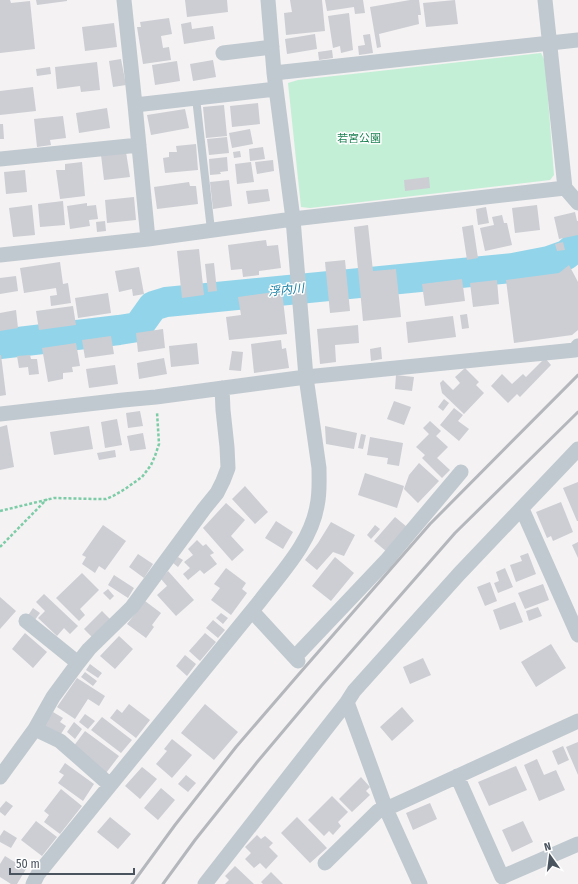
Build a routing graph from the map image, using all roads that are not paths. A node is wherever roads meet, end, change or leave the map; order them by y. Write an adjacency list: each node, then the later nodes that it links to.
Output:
1 (124, 0): 11 (street)
2 (268, 0): 6 (street)
3 (545, 0): 5 (street)
4 (578, 40): 5 (street)
5 (550, 44): 8 (street); 14 (street)
6 (272, 47): 7 (street); 8 (street)
7 (223, 53)
8 (274, 73): 9 (street)
9 (276, 89): 10 (street); 16 (street)
10 (196, 98): 11 (street); 17 (lane)
11 (135, 105): 12 (street)
12 (139, 145): 13 (street); 18 (street)
13 (0, 160)
14 (565, 188): 15 (street); 16 (street)
15 (578, 203)
16 (293, 219): 17 (street); 21 (street)
17 (211, 230): 18 (street)
18 (148, 239): 19 (street)
19 (0, 256)
20 (578, 346): 21 (street)
21 (306, 376): 22 (street); 27 (street)
22 (222, 388): 23 (street); 30 (street)
23 (0, 414)
24 (578, 449): 26 (street)
25 (461, 472): 27 (street)
26 (522, 509): 29 (street); 31 (street)
27 (252, 612): 36 (street)
28 (26, 621): 30 (street)
29 (578, 635)
30 (78, 663): 33 (street)
31 (347, 702): 37 (street); 41 (street)
32 (578, 721): 34 (street)
33 (35, 729): 35 (street); 36 (street)
34 (457, 776): 37 (street); 38 (street)
35 (0, 777)
36 (110, 785): 40 (street)
37 (386, 808): 39 (street); 42 (street)
38 (578, 844)
39 (325, 863)
40 (33, 884)
41 (205, 884)
42 (420, 884)

